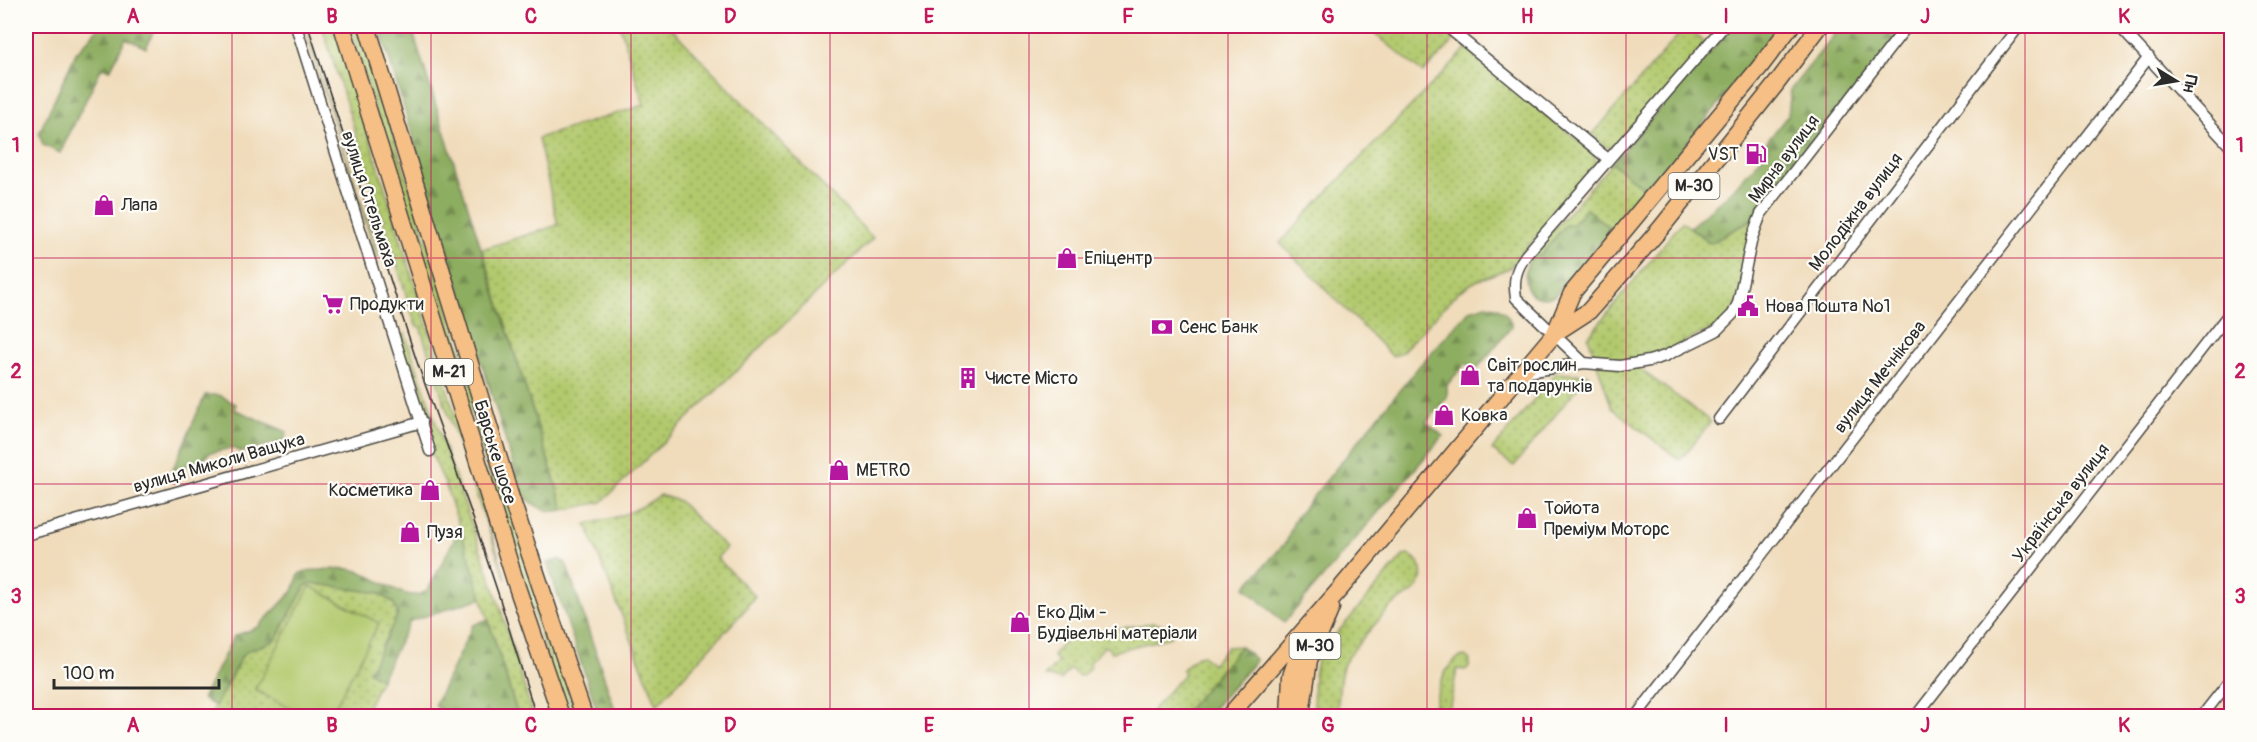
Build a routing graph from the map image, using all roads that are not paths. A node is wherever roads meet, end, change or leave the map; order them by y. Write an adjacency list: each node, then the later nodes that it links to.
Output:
1 (296, 26): 19 (street, вулиця Стельмаха)
2 (342, 26): 28 (highway, Барське шосе / М-21)
3 (367, 26): 29 (highway, М-21)
4 (1446, 26): 13 (street)
5 (1724, 26): 13 (street)
6 (1791, 26): 15 (highway, М-30)
7 (1820, 26): 15 (highway, М-30)
8 (1907, 26): 16 (street, Мирна вулиця)
9 (2019, 26): 18 (street, Молодіжна вулиця)
10 (2120, 26): 11 (street)
11 (2149, 57): 12 (street); 31 (street, вулиця Мечнікова)
12 (2232, 148)
13 (1608, 159): 15 (street)
14 (2232, 310): 32 (street, Українська вулиця)
15 (1555, 333): 16 (street); 17 (highway, М-30)
16 (1584, 363): 17 (street, Мирна вулиця)
17 (1520, 373): 22 (highway, М-30)
18 (1719, 419)
19 (422, 422): 20 (street, вулиця Стельмаха); 21 (street, вулиця Миколи Ващука)
20 (430, 451)
21 (26, 535)
22 (1340, 589): 23 (highway, М-30); 27 (highway, М-30)
23 (1310, 623): 24 (highway); 25 (highway, М-30)
24 (1272, 666): 25 (highway); 30 (highway)
25 (1291, 676): 27 (highway)
26 (2232, 678): 33 (street)
27 (1298, 713)
28 (561, 717)
29 (584, 717)
30 (1229, 717)
31 (1636, 717)
32 (1916, 717)
33 (2202, 717)

